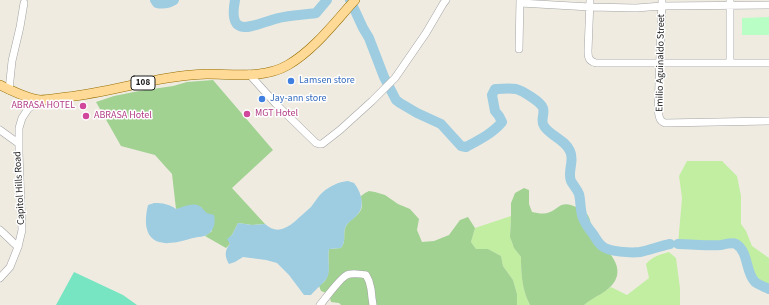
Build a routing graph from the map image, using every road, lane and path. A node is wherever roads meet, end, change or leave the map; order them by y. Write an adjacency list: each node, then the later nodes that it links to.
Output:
1 (355, 0): 13 (main road, 108)
2 (446, 0): 13 (street)
3 (520, 2): 7 (street); 9 (street)
4 (730, 2): 6 (street); 8 (street); 11 (street)
5 (24, 3): 15 (street)
6 (662, 3): 7 (street); 10 (street, Emilio Aguinaldo Street)
7 (590, 4): 10 (street)
8 (769, 5)
9 (519, 49)
10 (660, 63): 11 (street); 17 (street, Emilio Aguinaldo Street)
11 (730, 63): 12 (street)
12 (769, 63)
13 (249, 74): 16 (main road, 108)
14 (0, 85): 15 (main road, 108)
15 (9, 90): 16 (main road, 108)
16 (39, 100): 19 (street, Capitol Hills Road)
17 (769, 121)
18 (0, 130): 19 (street)
19 (18, 142): 21 (street, Capitol Hills Road)
20 (0, 230): 21 (street)
21 (18, 247): 22 (street, Capitol Hills Road)
22 (0, 278)
23 (320, 305): 24 (street)
24 (373, 305)

